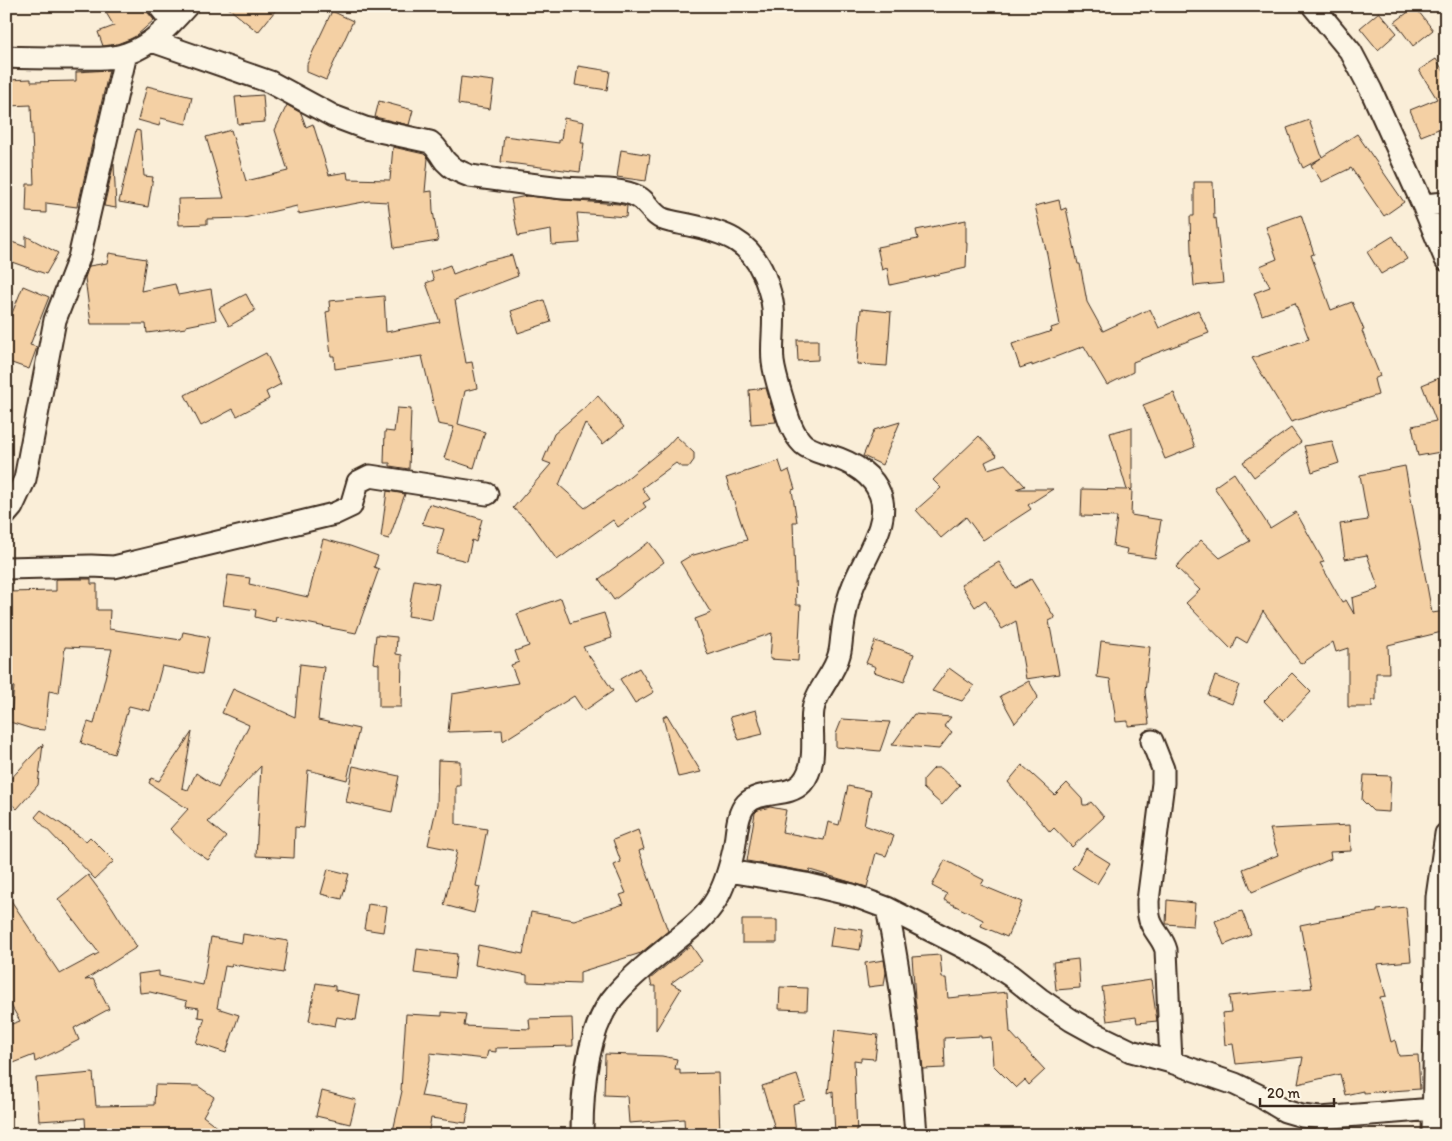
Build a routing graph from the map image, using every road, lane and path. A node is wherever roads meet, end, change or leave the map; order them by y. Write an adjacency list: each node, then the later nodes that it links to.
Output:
1 (187, 6): 3 (street)
2 (1313, 6): 8 (street)
3 (166, 14): 4 (street)
4 (152, 41): 5 (street); 15 (street)
5 (126, 54): 6 (street); 11 (street)
6 (6, 57)
7 (1446, 203): 8 (street)
8 (1423, 205): 9 (street)
9 (1446, 260)
10 (487, 494): 12 (street)
11 (6, 514)
12 (6, 568)
13 (1152, 740): 18 (street)
14 (1446, 834): 17 (street)
15 (729, 871): 16 (street); 20 (street)
16 (887, 908): 18 (street); 21 (street)
17 (1441, 1050): 19 (street)
18 (1171, 1062): 19 (street)
19 (1434, 1109): 22 (street)
20 (582, 1135)
21 (916, 1135)
22 (1433, 1135)

